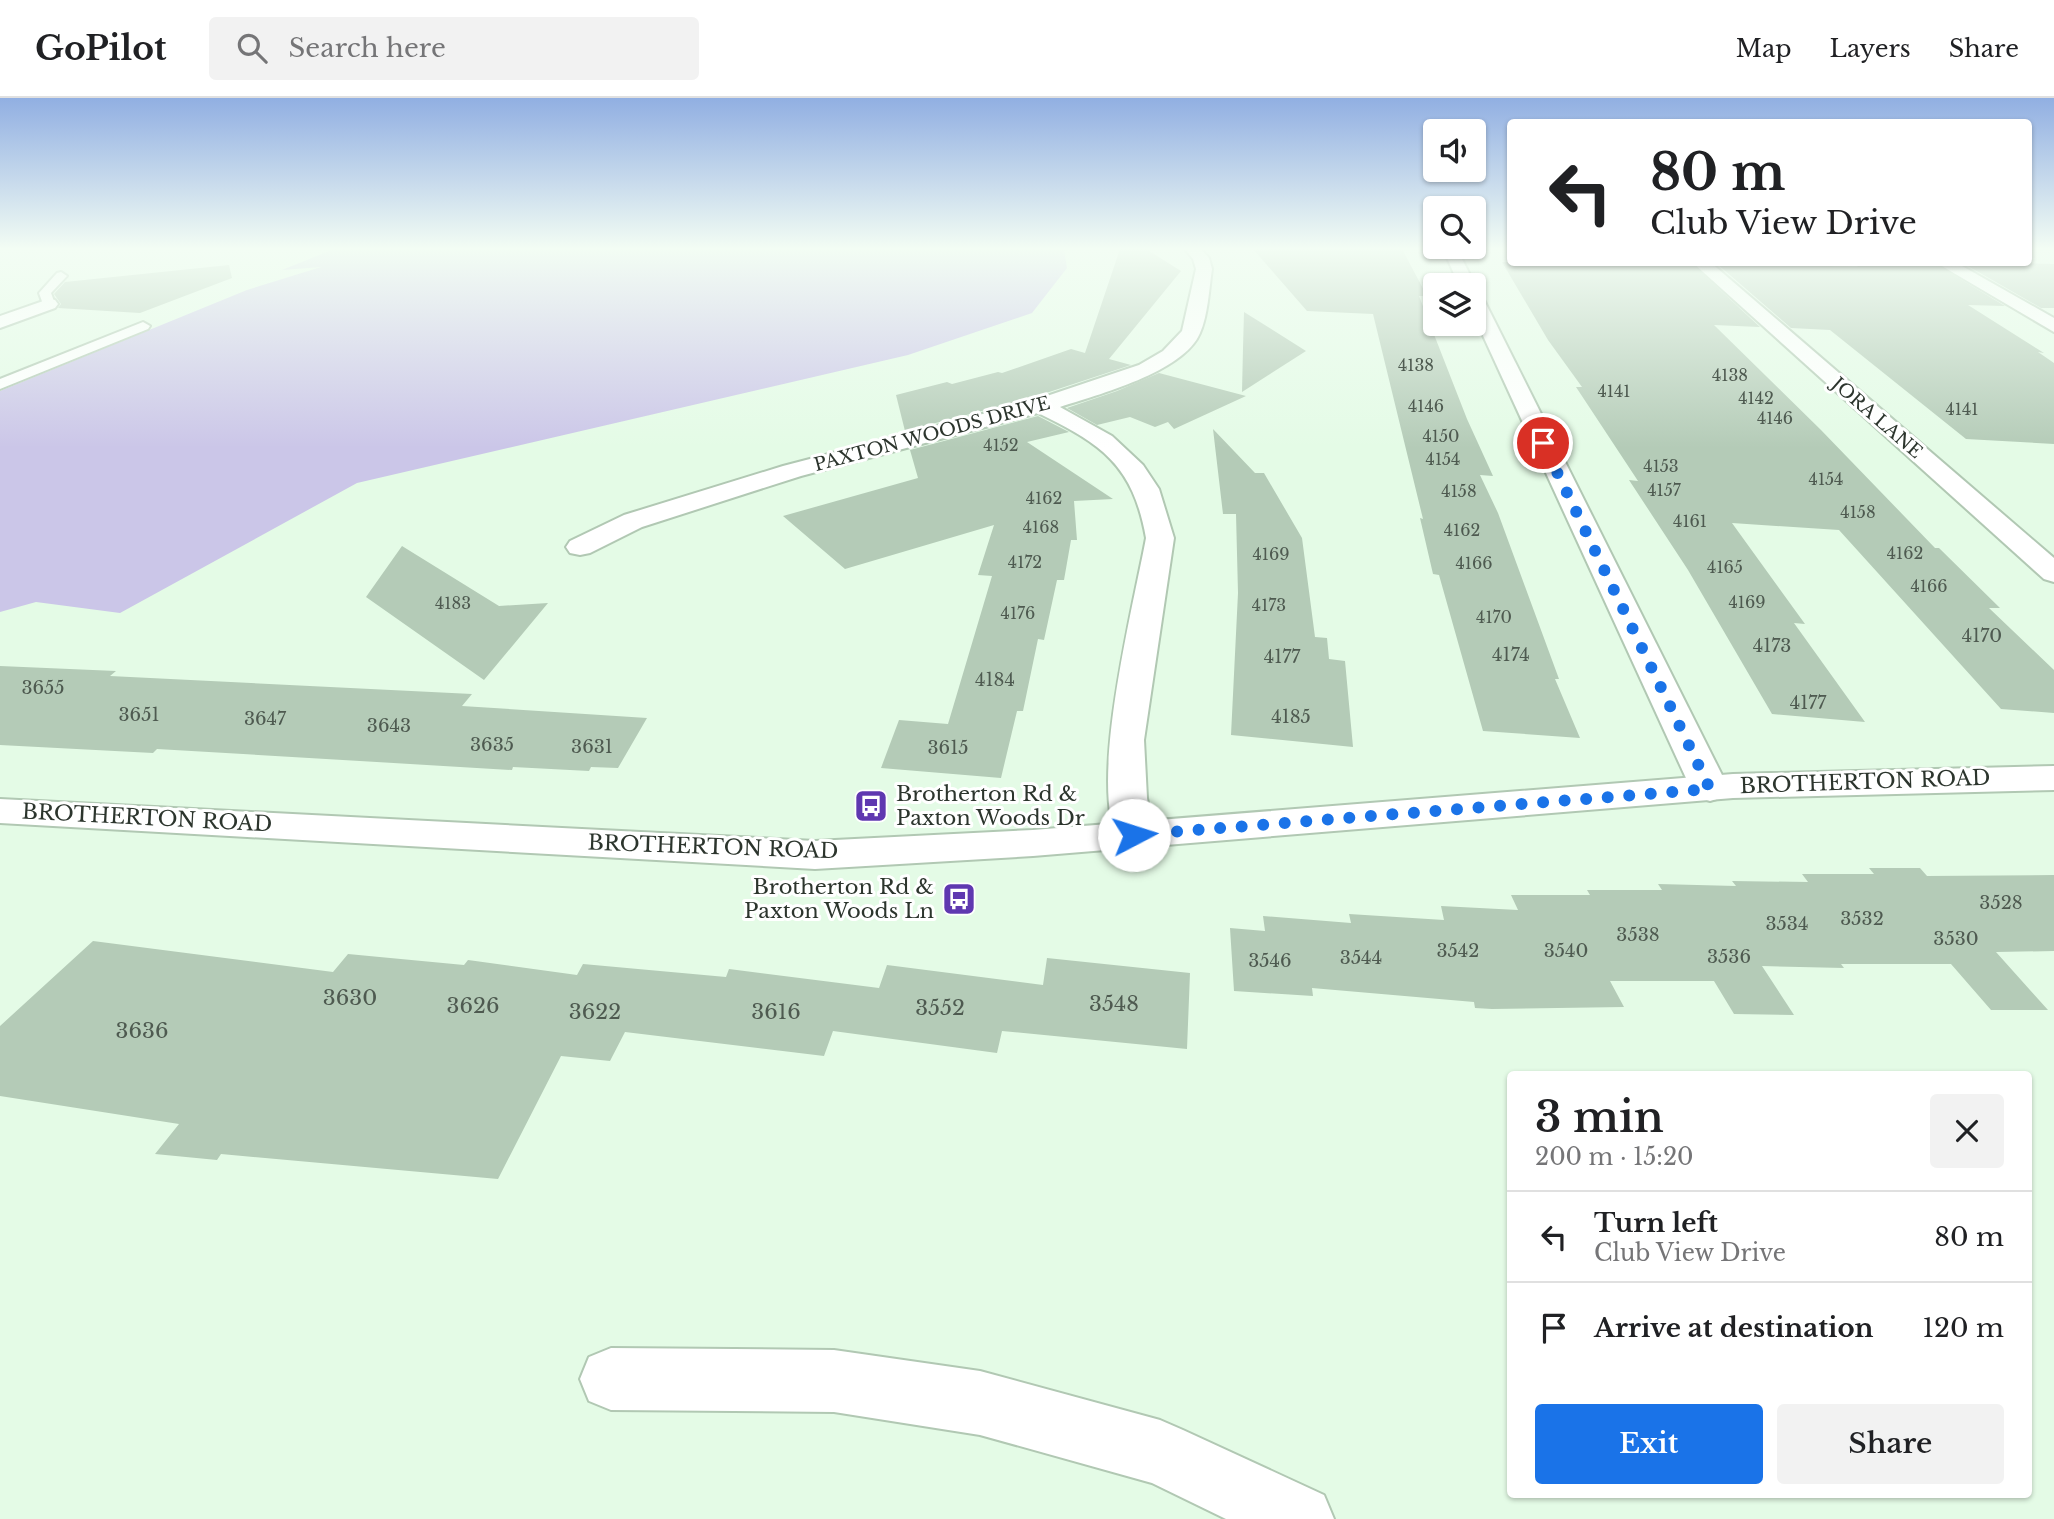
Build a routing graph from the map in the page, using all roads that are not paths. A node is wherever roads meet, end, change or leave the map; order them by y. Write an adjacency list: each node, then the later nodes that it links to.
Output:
1 (18, 315): 5 (street)
2 (1195, 315): 10 (street, PAXTON WOODS DRIVE)
3 (1761, 315): 12 (street, JORA LANE)
4 (2035, 315): 8 (street)
5 (0, 322)
6 (1486, 323): 14 (street)
7 (143, 326): 9 (lane)
8 (2054, 326)
9 (0, 384)
10 (1040, 406): 11 (street, PAXTON WOODS DRIVE); 16 (street)
11 (580, 547)
12 (2054, 573)
13 (2054, 778): 14 (street, BROTHERTON ROAD)
14 (1710, 789): 16 (street, BROTHERTON ROAD)
15 (0, 810): 16 (street, BROTHERTON ROAD)
16 (1134, 835)
17 (611, 1379): 18 (street)
18 (1300, 1519)

